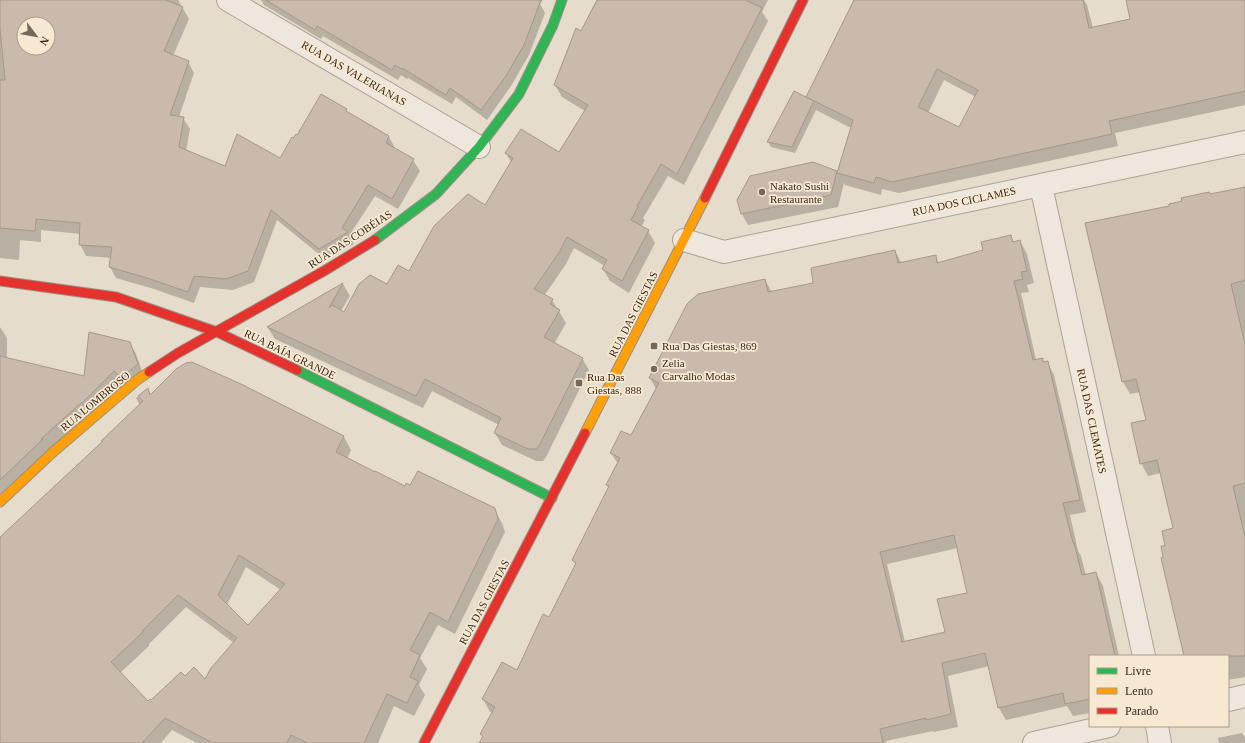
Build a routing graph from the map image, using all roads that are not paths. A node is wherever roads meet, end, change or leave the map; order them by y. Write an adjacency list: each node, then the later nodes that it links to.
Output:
1 (228, 0): 5 (street, RUA DAS VALERIANAS)
2 (562, 0): 5 (main road, RUA DAS COBÉIAS)
3 (802, 0): 7 (main road, RUA DAS GIESTAS)
4 (1245, 142): 6 (street, RUA DOS CICLAMES)
5 (479, 147): 9 (main road, RUA DAS COBÉIAS)
6 (1041, 186): 7 (street, RUA DOS CICLAMES); 12 (street, RUA DAS CLEMATES)
7 (684, 240): 10 (main road, RUA DAS GIESTAS)
8 (0, 281): 9 (main road, RUA BAÍA GRANDE)
9 (217, 332): 10 (main road, RUA BAÍA GRANDE); 11 (main road, RUA LOMBROSO)
10 (552, 498): 17 (main road, RUA DAS GIESTAS)
11 (0, 502)
12 (1144, 655)
13 (1245, 696): 14 (street)
14 (1229, 700)
15 (1105, 727): 18 (street)
16 (1157, 727): 19 (street)
17 (424, 743)
18 (1034, 743)
19 (1160, 743)

